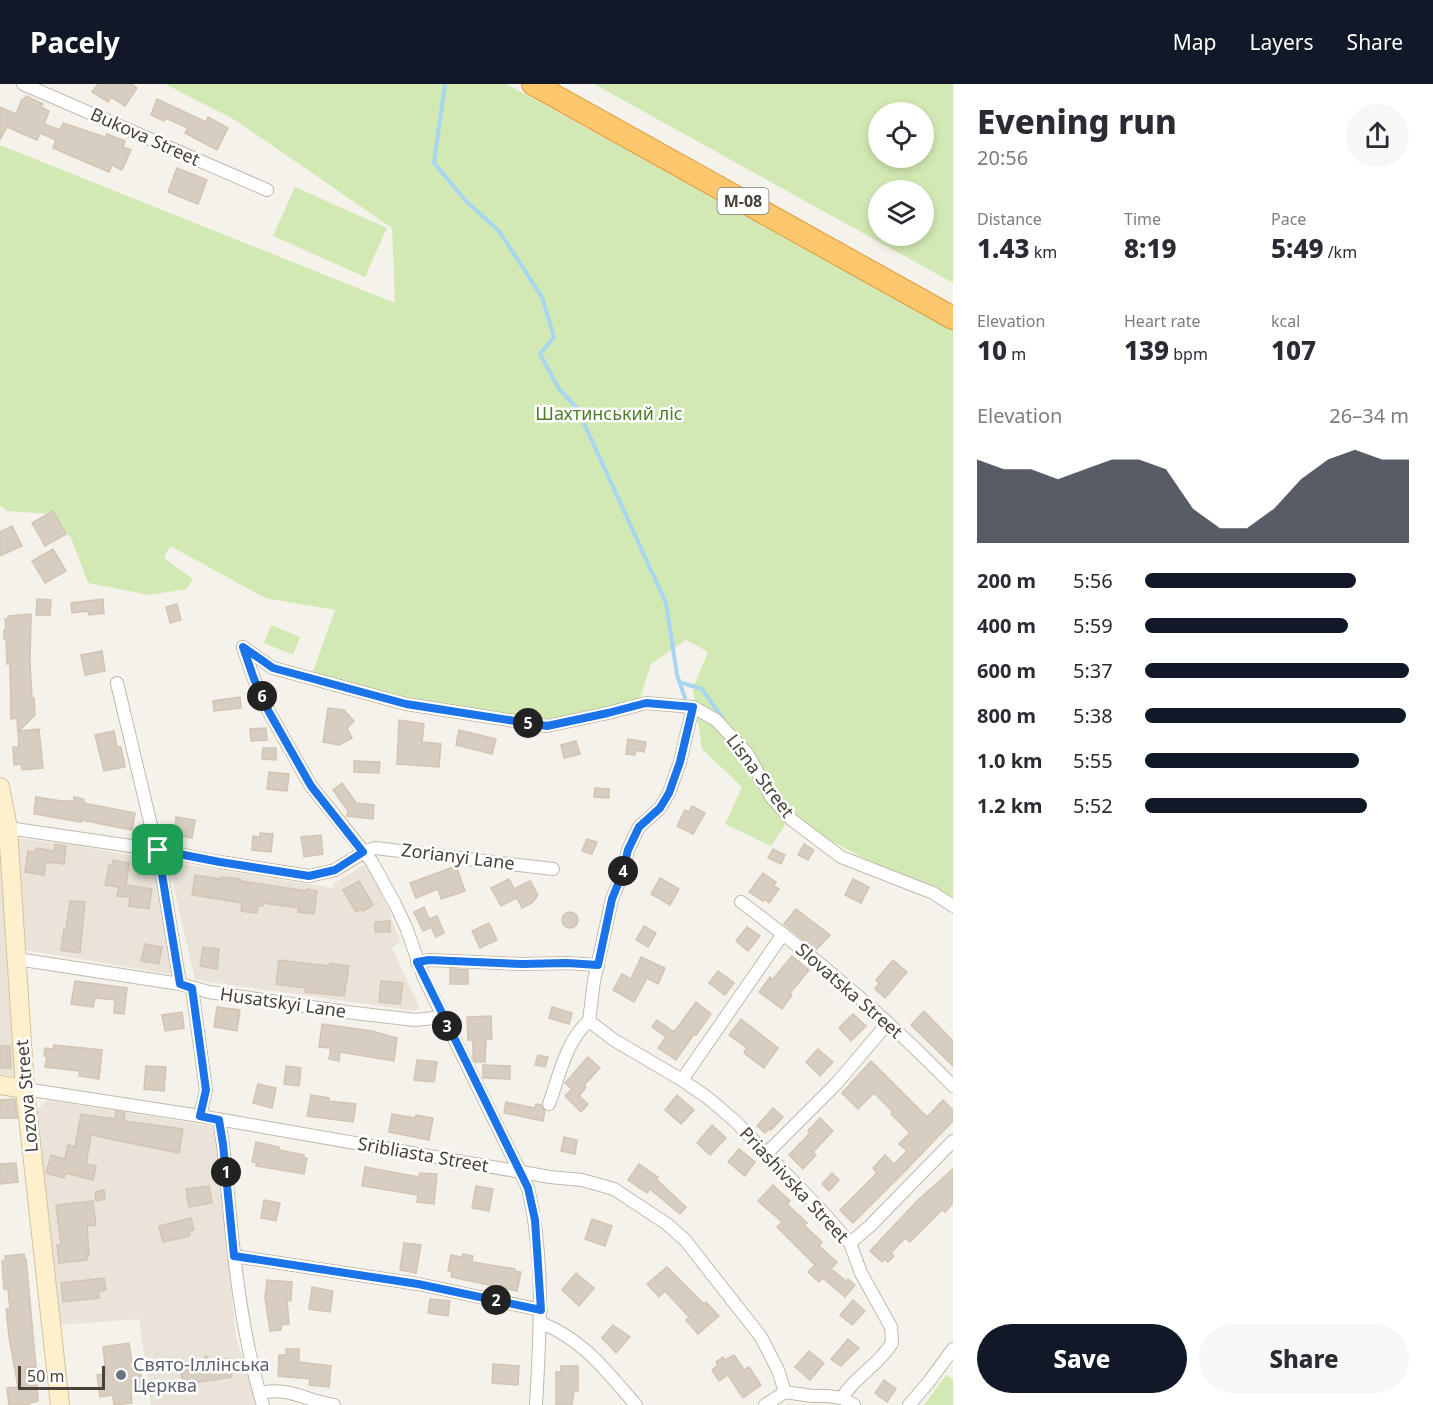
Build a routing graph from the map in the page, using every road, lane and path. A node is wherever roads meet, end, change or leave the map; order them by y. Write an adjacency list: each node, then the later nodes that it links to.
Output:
1 (23, 84): 3 (street, Bukova Street)
2 (533, 84): 4 (highway, М-08)
3 (267, 190)
4 (953, 318)
5 (117, 683): 9 (street)
6 (693, 707): 10 (street, Lisna Street); 13 (street, Lisna Street); 17 (street)
7 (0, 787): 8 (street, Lozova Street)
8 (8, 828): 9 (street); 15 (street, Lozova Street)
9 (158, 850): 10 (street); 18 (street)
10 (363, 852): 11 (street, Zorianyi Lane); 16 (street)
11 (553, 869)
12 (741, 902): 14 (street, Slovatska Street)
13 (953, 906)
14 (783, 934): 21 (street, Slovatska Street); 22 (street)
15 (17, 959): 18 (street, Husatskyi Lane); 25 (street, Lozova Street)
16 (417, 962): 17 (street); 19 (street)
17 (598, 965): 20 (street)
18 (186, 986): 19 (street, Husatskyi Lane); 27 (street)
19 (443, 1017): 31 (street)
20 (589, 1021): 22 (street, Priashivska Street); 26 (street)
21 (887, 1024): 24 (street, Slovatska Street); 30 (street)
22 (682, 1080): 30 (street, Priashivska Street)
23 (0, 1085): 25 (street, Sribliasta Street)
24 (953, 1086)
25 (25, 1089): 27 (street, Sribliasta Street); 39 (street, Lozova Street)
26 (549, 1104)
27 (200, 1116): 28 (street, Sribliasta Street)
28 (219, 1120): 31 (street, Sribliasta Street); 33 (street)
29 (953, 1141): 32 (street)
30 (767, 1153): 32 (street, Priashivska Street)
31 (519, 1171): 34 (street); 36 (street, Sribliasta Street)
32 (850, 1243): 37 (street, Priashivska Street)
33 (234, 1256): 34 (street); 38 (street)
34 (541, 1317): 41 (street); 42 (street)
35 (953, 1349): 45 (street)
36 (785, 1392): 37 (street); 43 (street)
37 (843, 1398): 44 (street)
38 (261, 1399): 40 (street)
39 (60, 1405)
40 (334, 1405)
41 (536, 1405)
42 (636, 1405)
43 (765, 1405)
44 (854, 1405)
45 (909, 1405)

